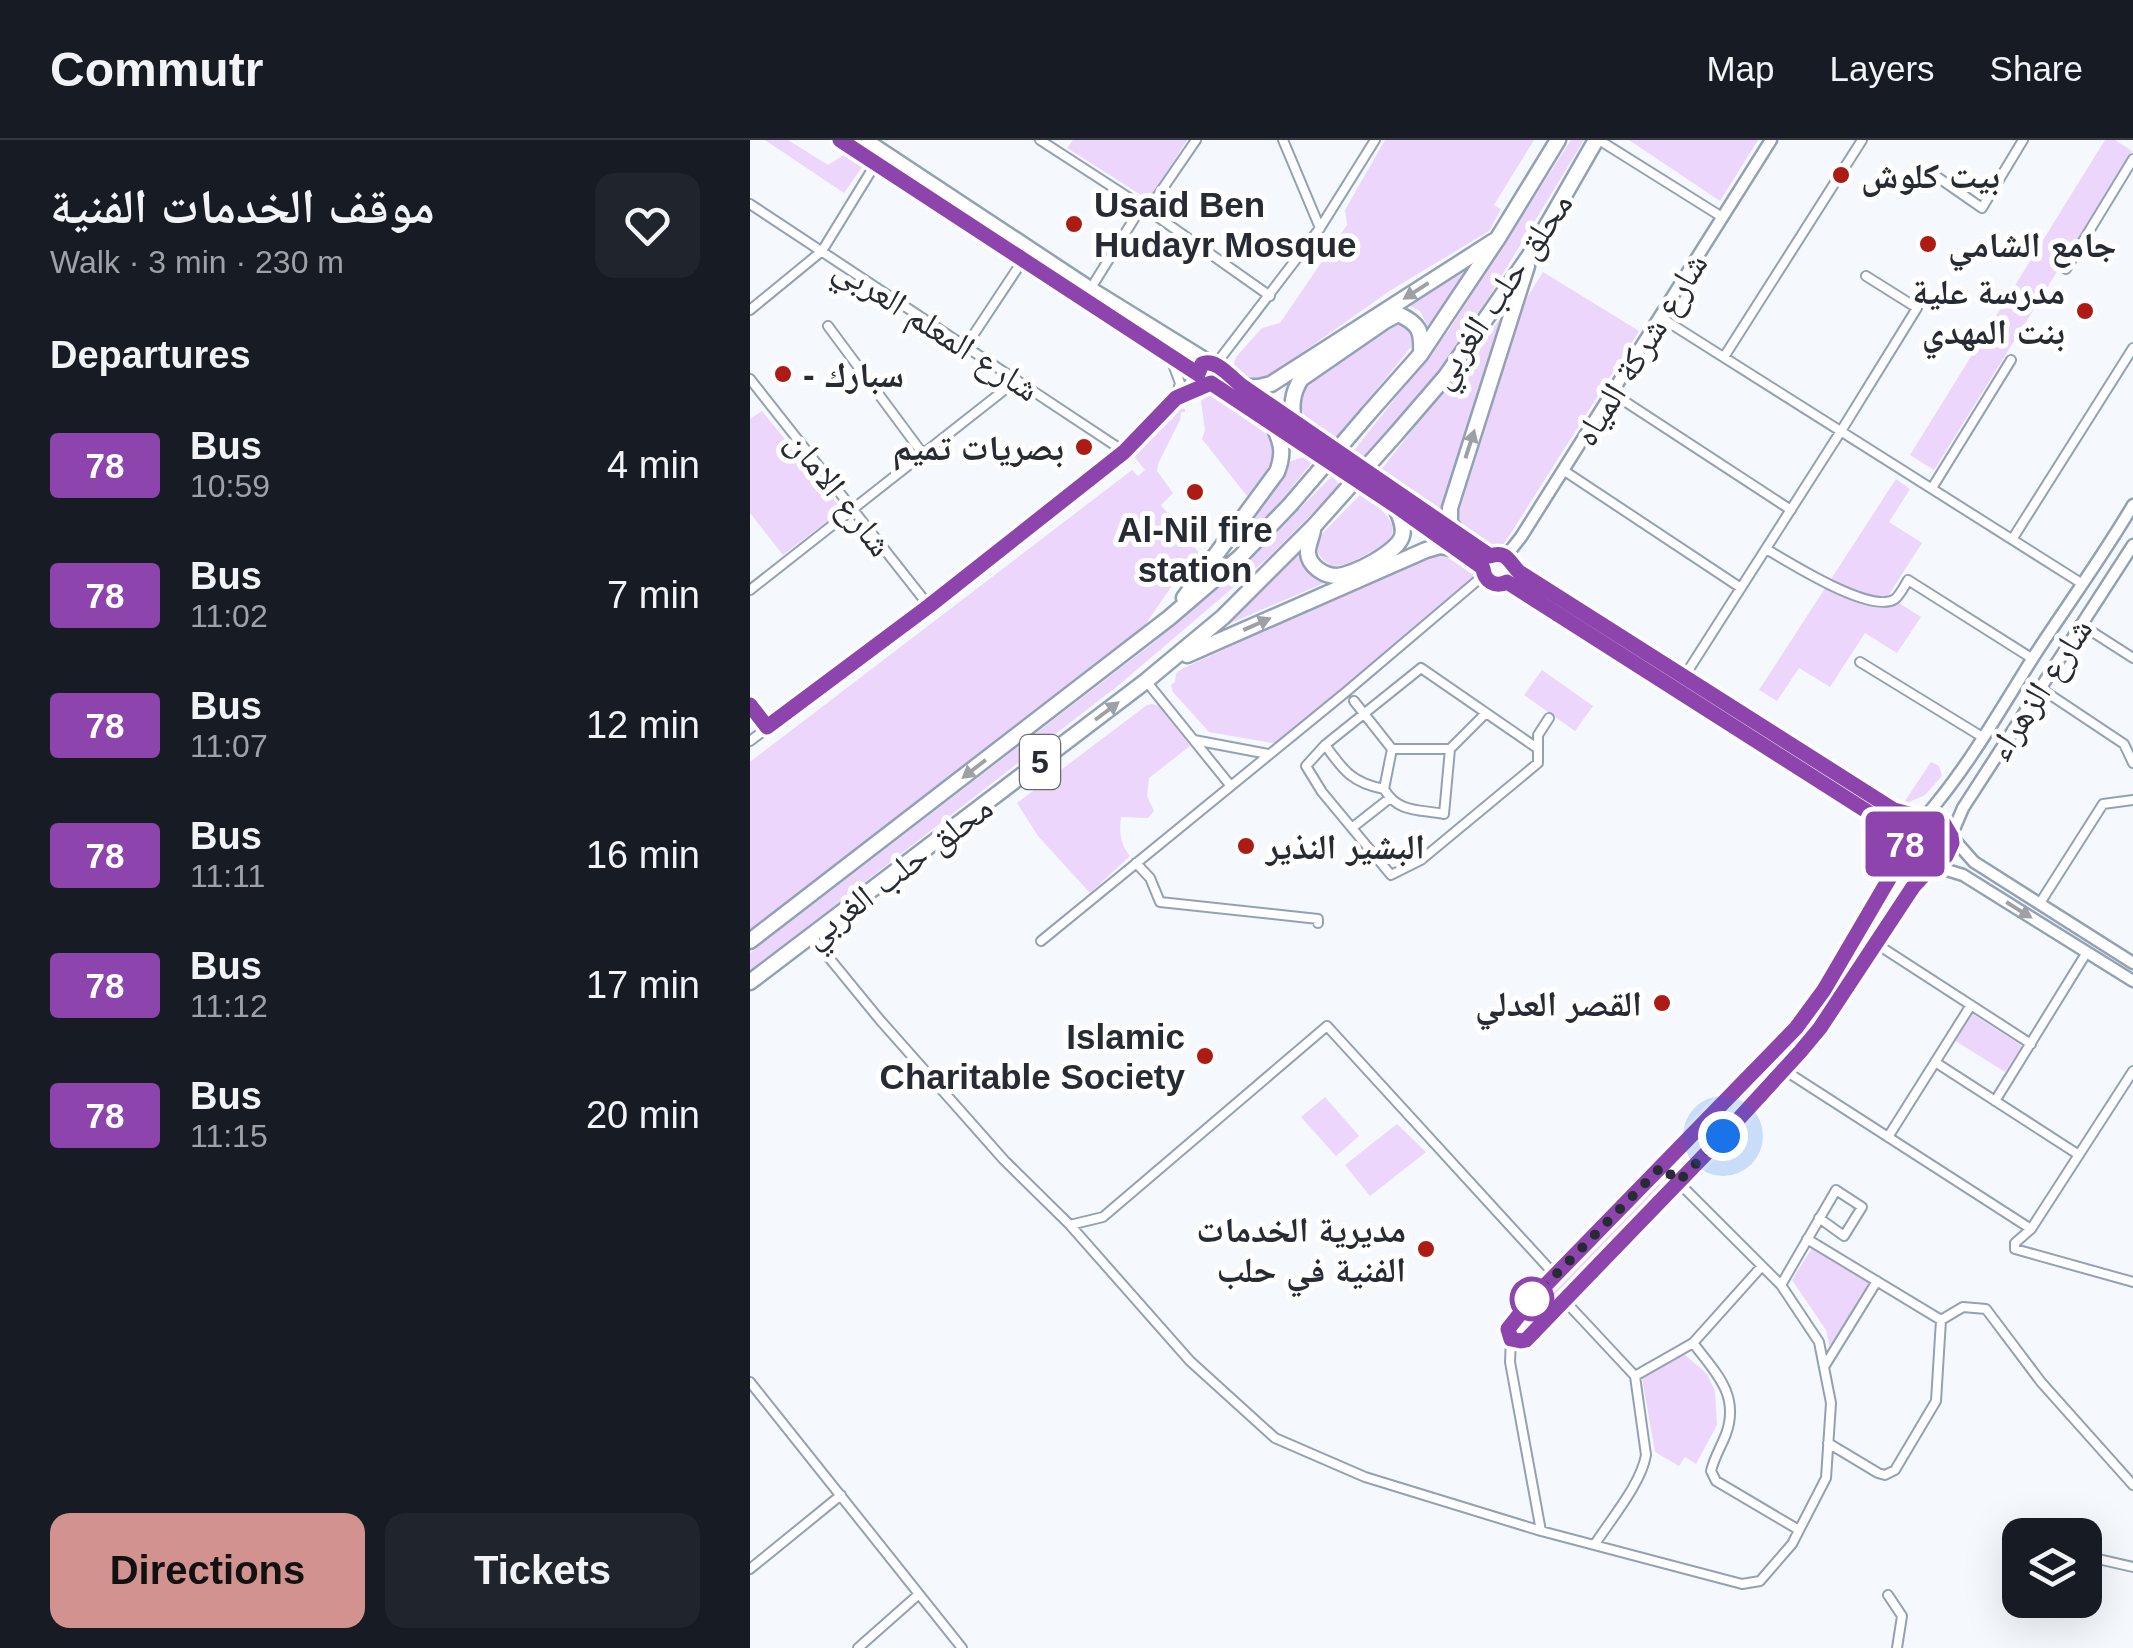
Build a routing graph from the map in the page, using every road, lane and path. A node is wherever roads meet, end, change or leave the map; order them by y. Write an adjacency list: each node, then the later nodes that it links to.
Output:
1 (840, 140): 14 (main road)
2 (867, 140): 12 (main road)
3 (1040, 140): 17 (street)
4 (1196, 140): 17 (street)
5 (1283, 140): 19 (street)
6 (1374, 140): 19 (street)
7 (1558, 140): 20 (highway, محلق حلب الغربي / 5)
8 (1598, 140): 18 (street); 22 (highway, محلق حلب الغربي / 5)
9 (1771, 140): 18 (main road, شارع شركة المياه)
10 (1862, 140): 35 (street)
11 (2023, 140): 15 (street)
12 (887, 145): 26 (main road)
13 (2133, 159): 24 (street)
14 (876, 163): 21 (street); 23 (main road)
15 (1933, 174)
16 (750, 204): 21 (street, شارع المعلم العربي)
17 (1145, 208): 26 (street); 27 (street)
18 (1722, 217): 29 (main road, شارع شركة المياه)
19 (1320, 228): 27 (street)
20 (1498, 238): 33 (highway, محلق حلب الغربي / 5); 44 (highway, one-way to 44)
21 (822, 251): 28 (street); 31 (street, شارع المعلم العربي)
22 (1530, 255): 58 (highway, محلق حلب الغربي / 5, bridge); 60 (highway, one-way to 22)
23 (1023, 260): 31 (street); 34 (main road)
24 (2066, 269)
25 (1866, 276): 49 (street)
26 (1091, 288): 37 (main road)
27 (1270, 296): 37 (street)
28 (750, 310)
29 (1660, 318): 35 (street); 45 (main road, شارع شركة المياه)
30 (828, 326): 51 (street)
31 (966, 346): 42 (street, شارع المعلم العربي)
32 (2133, 348): 38 (street)
33 (1420, 355): 47 (highway); 71 (highway, محلق حلب الغربي / 5, bridge)
34 (1171, 357): 39 (main road); 46 (street)
35 (1724, 357): 49 (street)
36 (2010, 360): 53 (street)
37 (1215, 365): 39 (main road); 43 (main road); 44 (main road)
38 (2121, 367): 40 (street); 59 (street)
39 (1198, 374): 43 (main road); 46 (street)
40 (2133, 374)
41 (750, 380): 56 (street, شارع الامان)
42 (1017, 380): 50 (street, شارع المعلم العربي); 51 (street)
43 (1211, 383): 46 (street); 48 (main road)
44 (1242, 386): 47 (main road)
45 (1612, 393): 52 (main road, شارع شركة المياه); 57 (street)
46 (1176, 398): 50 (street)
47 (1294, 423): 60 (main road)
48 (1274, 427): 55 (main road); 71 (highway)
49 (1842, 431): 53 (street); 57 (street)
50 (1124, 452): 70 (street)
51 (923, 454): 56 (street)
52 (1563, 470): 63 (main road, شارع شركة المياه); 68 (street)
53 (1932, 488): 59 (street)
54 (2133, 505): 67 (main road)
55 (1396, 506): 58 (highway); 60 (main road)
56 (854, 508): 69 (street); 70 (street, شارع الامان)
57 (1791, 510): 61 (street)
58 (1315, 524): 76 (highway, محلق حلب الغربي / 5)
59 (2013, 538): 67 (street)
60 (1457, 542): 64 (main road); 76 (highway, one-way to 60)
61 (1766, 549): 68 (street); 74 (street)
62 (2131, 553): 72 (main road, شارع الزهراء)
63 (1506, 556): 64 (main road); 65 (main road)
64 (1486, 566): 66 (main road); 93 (street)
65 (1514, 566): 66 (main road); 77 (main road)
66 (1507, 582): 104 (main road)
67 (2081, 583): 74 (main road)
68 (1741, 588): 77 (street)
69 (750, 590)
70 (929, 606): 85 (street)
71 (1169, 618): 111 (highway, محلق حلب الغربي / 5, one-way to 111)
72 (2080, 624): 73 (street); 79 (main road, شارع الزهراء)
73 (2133, 658)
74 (2033, 659): 86 (main road)
75 (1860, 662): 86 (street)
76 (1168, 663): 78 (highway, محلق حلب الغربي / 5)
77 (1684, 677): 100 (main road)
78 (1146, 681): 87 (street); 109 (highway, محلق حلب الغربي / 5, one-way to 78)
79 (2040, 688): 94 (street); 103 (main road, شارع الزهراء)
80 (1354, 701): 83 (street)
81 (750, 705): 85 (street)
82 (1486, 713): 83 (street); 90 (street); 92 (street)
83 (1364, 714): 89 (street); 91 (street)
84 (1549, 718): 90 (street)
85 (767, 727): 88 (street)
86 (1984, 738): 100 (main road)
87 (1194, 740): 93 (street); 95 (street)
88 (750, 741)
89 (1325, 745): 96 (street); 101 (street)
90 (1537, 748): 102 (street)
91 (1392, 749): 92 (street); 96 (street)
92 (1450, 749): 99 (street)
93 (1268, 754): 95 (street)
94 (2133, 763)
95 (1230, 785): 105 (street)
96 (1384, 789): 97 (street)
97 (1390, 798): 99 (street); 101 (street)
98 (2133, 800): 107 (street)
99 (1444, 814): 102 (street)
100 (1924, 818): 103 (main road); 104 (main road)
101 (1354, 827): 102 (street)
102 (1459, 830)
103 (1951, 836): 106 (main road); 107 (main road)
104 (1905, 842): 106 (main road); 125 (main road)
105 (1136, 863): 108 (street); 110 (street)
106 (1934, 864): 112 (main road); 113 (main road, one-way to 113)
107 (2040, 903): 114 (main road)
108 (1318, 924)
109 (811, 936): 116 (highway, محلق حلب الغربي / 5); 128 (street)
110 (1041, 940)
111 (750, 942)
112 (1875, 943): 117 (street); 120 (main road)
113 (2087, 952): 115 (main road); 118 (street)
114 (2133, 963)
115 (2133, 981)
116 (750, 982)
117 (1971, 1005): 118 (street); 119 (street)
118 (2031, 1044): 122 (street)
119 (1935, 1062): 122 (street); 123 (street)
120 (1784, 1070): 123 (street); 126 (main road)
121 (2133, 1071): 124 (street)
122 (1995, 1102): 124 (street)
123 (1888, 1137): 129 (street)
124 (2078, 1156): 129 (street)
125 (1662, 1166): 126 (street); 132 (main road)
126 (1678, 1182): 131 (street); 136 (main road)
127 (1818, 1218): 127 (street); 130 (street)
128 (1070, 1224): 132 (street); 147 (street)
129 (2031, 1229): 134 (street)
130 (1807, 1238): 133 (street); 135 (street)
131 (1762, 1266): 135 (street); 139 (street)
132 (1555, 1275): 138 (main road)
133 (1878, 1281): 137 (street); 140 (street)
134 (2133, 1282)
135 (1781, 1285): 140 (street)
136 (1564, 1300): 138 (main road); 141 (street)
137 (1941, 1320): 143 (street); 144 (street)
138 (1511, 1339): 147 (street)
139 (1693, 1343): 141 (street); 146 (street)
140 (1824, 1368): 143 (street)
141 (1635, 1376): 148 (street)
142 (750, 1382): 145 (street)
143 (1828, 1443): 146 (street)
144 (2133, 1485)
145 (841, 1495): 151 (street); 152 (street)
146 (1799, 1530): 148 (street)
147 (1541, 1531): 148 (street)
148 (1595, 1544)
149 (2102, 1560): 150 (street)
150 (2133, 1567)
151 (750, 1569)
152 (919, 1594): 154 (street); 155 (street)
153 (1888, 1595): 156 (street)
154 (858, 1648)
155 (962, 1648)
156 (1897, 1648)

